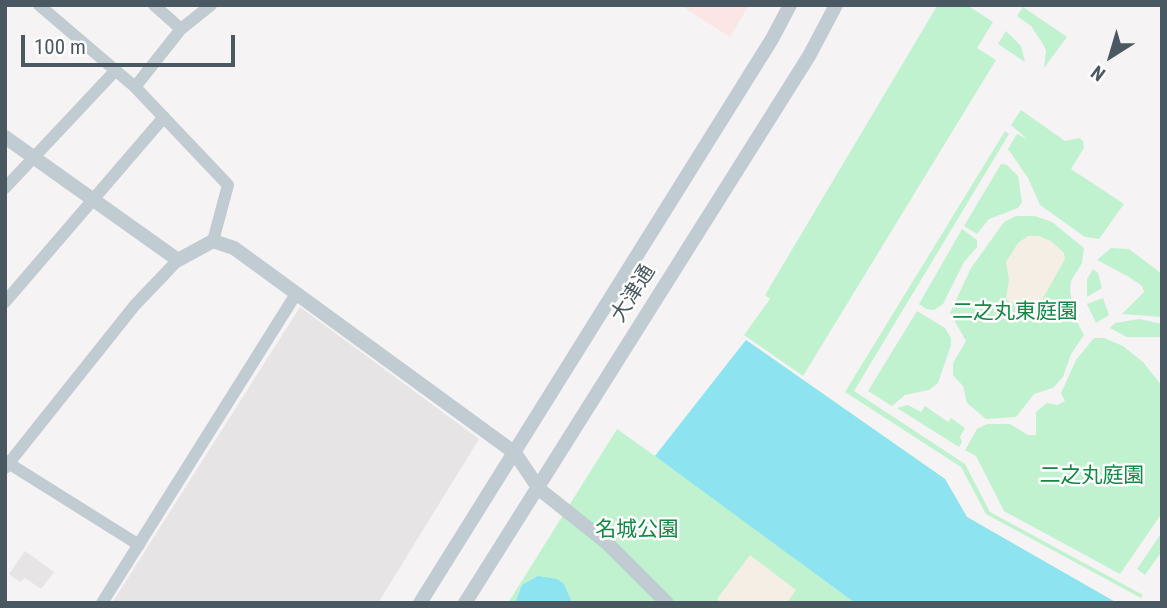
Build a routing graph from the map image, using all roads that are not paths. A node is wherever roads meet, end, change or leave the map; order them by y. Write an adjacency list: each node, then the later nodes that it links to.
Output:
1 (39, 5): 7 (street)
2 (154, 5): 6 (street)
3 (211, 5): 6 (street)
4 (790, 5): 18 (street, 大津通)
5 (836, 5): 20 (street, 大津通)
6 (181, 29): 8 (street)
7 (115, 71): 8 (street); 11 (street)
8 (135, 87): 9 (street)
9 (164, 117): 13 (street); 14 (street)
10 (5, 138): 11 (street)
11 (33, 158): 12 (street); 13 (street)
12 (5, 188)
13 (92, 200): 15 (street); 17 (street)
14 (213, 242): 15 (street); 16 (street)
15 (178, 260): 19 (street)
16 (296, 293): 18 (street); 21 (street)
17 (5, 302)
18 (515, 453): 20 (street); 23 (street, 大津通)
19 (6, 464): 21 (street)
20 (539, 489): 24 (street, 大津通); 25 (street)
21 (139, 545): 22 (street)
22 (102, 603)
23 (420, 603)
24 (465, 603)
25 (667, 603)

